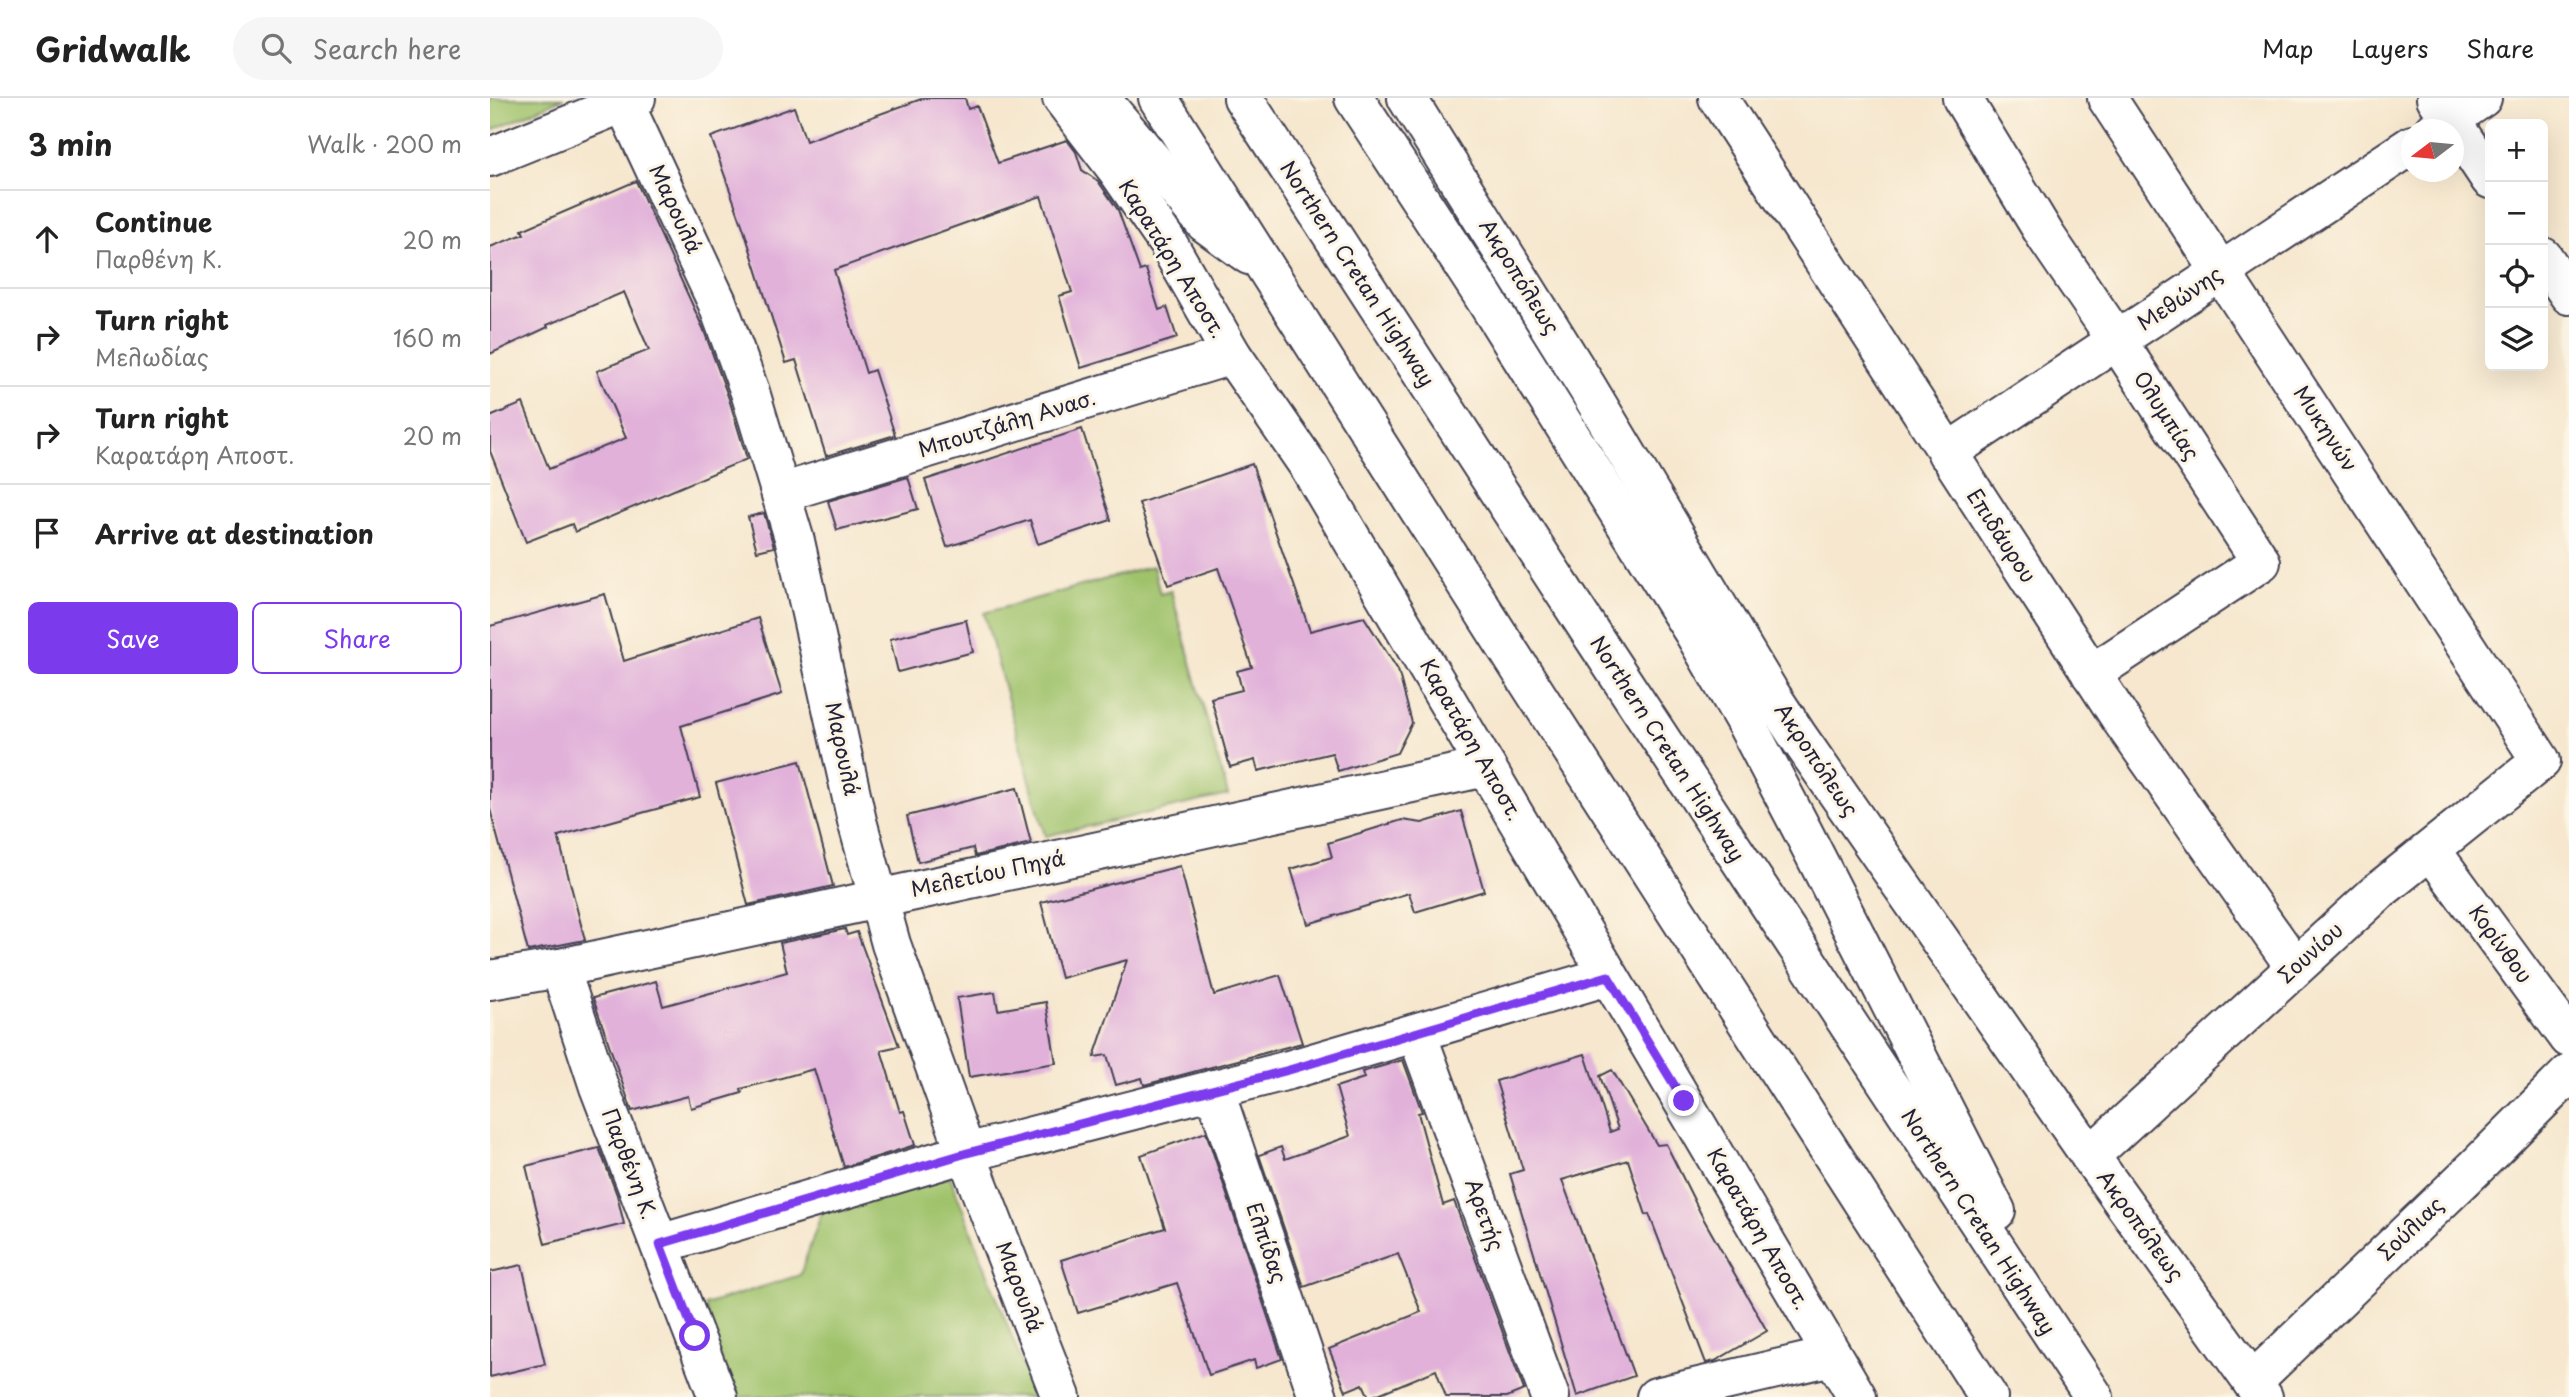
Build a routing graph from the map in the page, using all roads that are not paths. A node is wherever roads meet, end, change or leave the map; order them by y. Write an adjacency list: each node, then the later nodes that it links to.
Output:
1 (1062, 98): 21 (main road, Καρατάρη Αποστ.)
2 (1100, 98): 17 (main road)
3 (1158, 98): 17 (main road)
4 (1243, 98): 40 (main road, Northern Cretan Highway)
5 (1354, 98): 40 (main road)
6 (1407, 98): 38 (main road, Ακροπόλεως)
7 (1718, 98): 22 (main road, Επιδάυρου)
8 (1962, 98): 20 (main road, Ολυμπίας)
9 (2107, 98): 18 (main road, Μυκηνών)
10 (2482, 98): 12 (main road)
11 (630, 101): 14 (main road); 23 (main road, Μαρουλά)
12 (2440, 116): 15 (main road)
13 (2401, 152): 18 (main road, Μεθώνης)
14 (490, 157)
15 (2485, 173)
16 (2548, 264): 19 (main road)
17 (1266, 267): 49 (main road)
18 (2222, 271): 20 (main road, Μεθώνης); 25 (main road, Μυκηνών)
19 (2569, 295)
20 (2118, 342): 22 (main road, Μεθώνης); 24 (main road, Ολυμπίας)
21 (1232, 355): 23 (main road, Μπουτζάλη Ανασ.); 26 (main road, Καρατάρη Αποστ.)
22 (1947, 453): 24 (main road, Επιδάυρου)
23 (782, 493): 28 (main road, Μαρουλά)
24 (2091, 674): 29 (main road, Επιδάυρου)
25 (2541, 761): 27 (main road, Σουνίου)
26 (1486, 767): 28 (main road, Μελετίου Πηγά); 31 (main road, Καρατάρη Αποστ.)
27 (2431, 850): 29 (main road, Σουνίου); 34 (main road, Κορίνθου)
28 (877, 898): 30 (main road, Μελετίου Πηγά); 37 (main road, Μαρουλά)
29 (2295, 967): 38 (main road, Σουνίου)
30 (560, 968): 32 (main road, Μελετίου Πηγά); 39 (main road, Παρθένη Κ.)
31 (1608, 976): 33 (main road); 41 (main road, Καρατάρη Αποστ.)
32 (490, 980)
33 (1417, 1034): 36 (main road); 46 (main road, Αρετής)
34 (2569, 1038)
35 (2569, 1074): 42 (main road, Σούλιας)
36 (1214, 1089): 37 (main road); 45 (main road, Ελπίδας)
37 (967, 1153): 39 (main road); 44 (main road, Μαρουλά)
38 (2090, 1156): 42 (main road, Ακροπόλεως)
39 (660, 1244): 43 (main road, Παρθένη Κ.)
40 (2049, 1330): 50 (main road, Northern Cretan Highway)
41 (1832, 1356): 47 (main road); 48 (main road, Καρατάρη Αποστ.)
42 (2257, 1389)
43 (718, 1397)
44 (1061, 1397)
45 (1318, 1397)
46 (1550, 1397)
47 (1656, 1397)
48 (1857, 1397)
49 (1987, 1397)
50 (2094, 1397)

